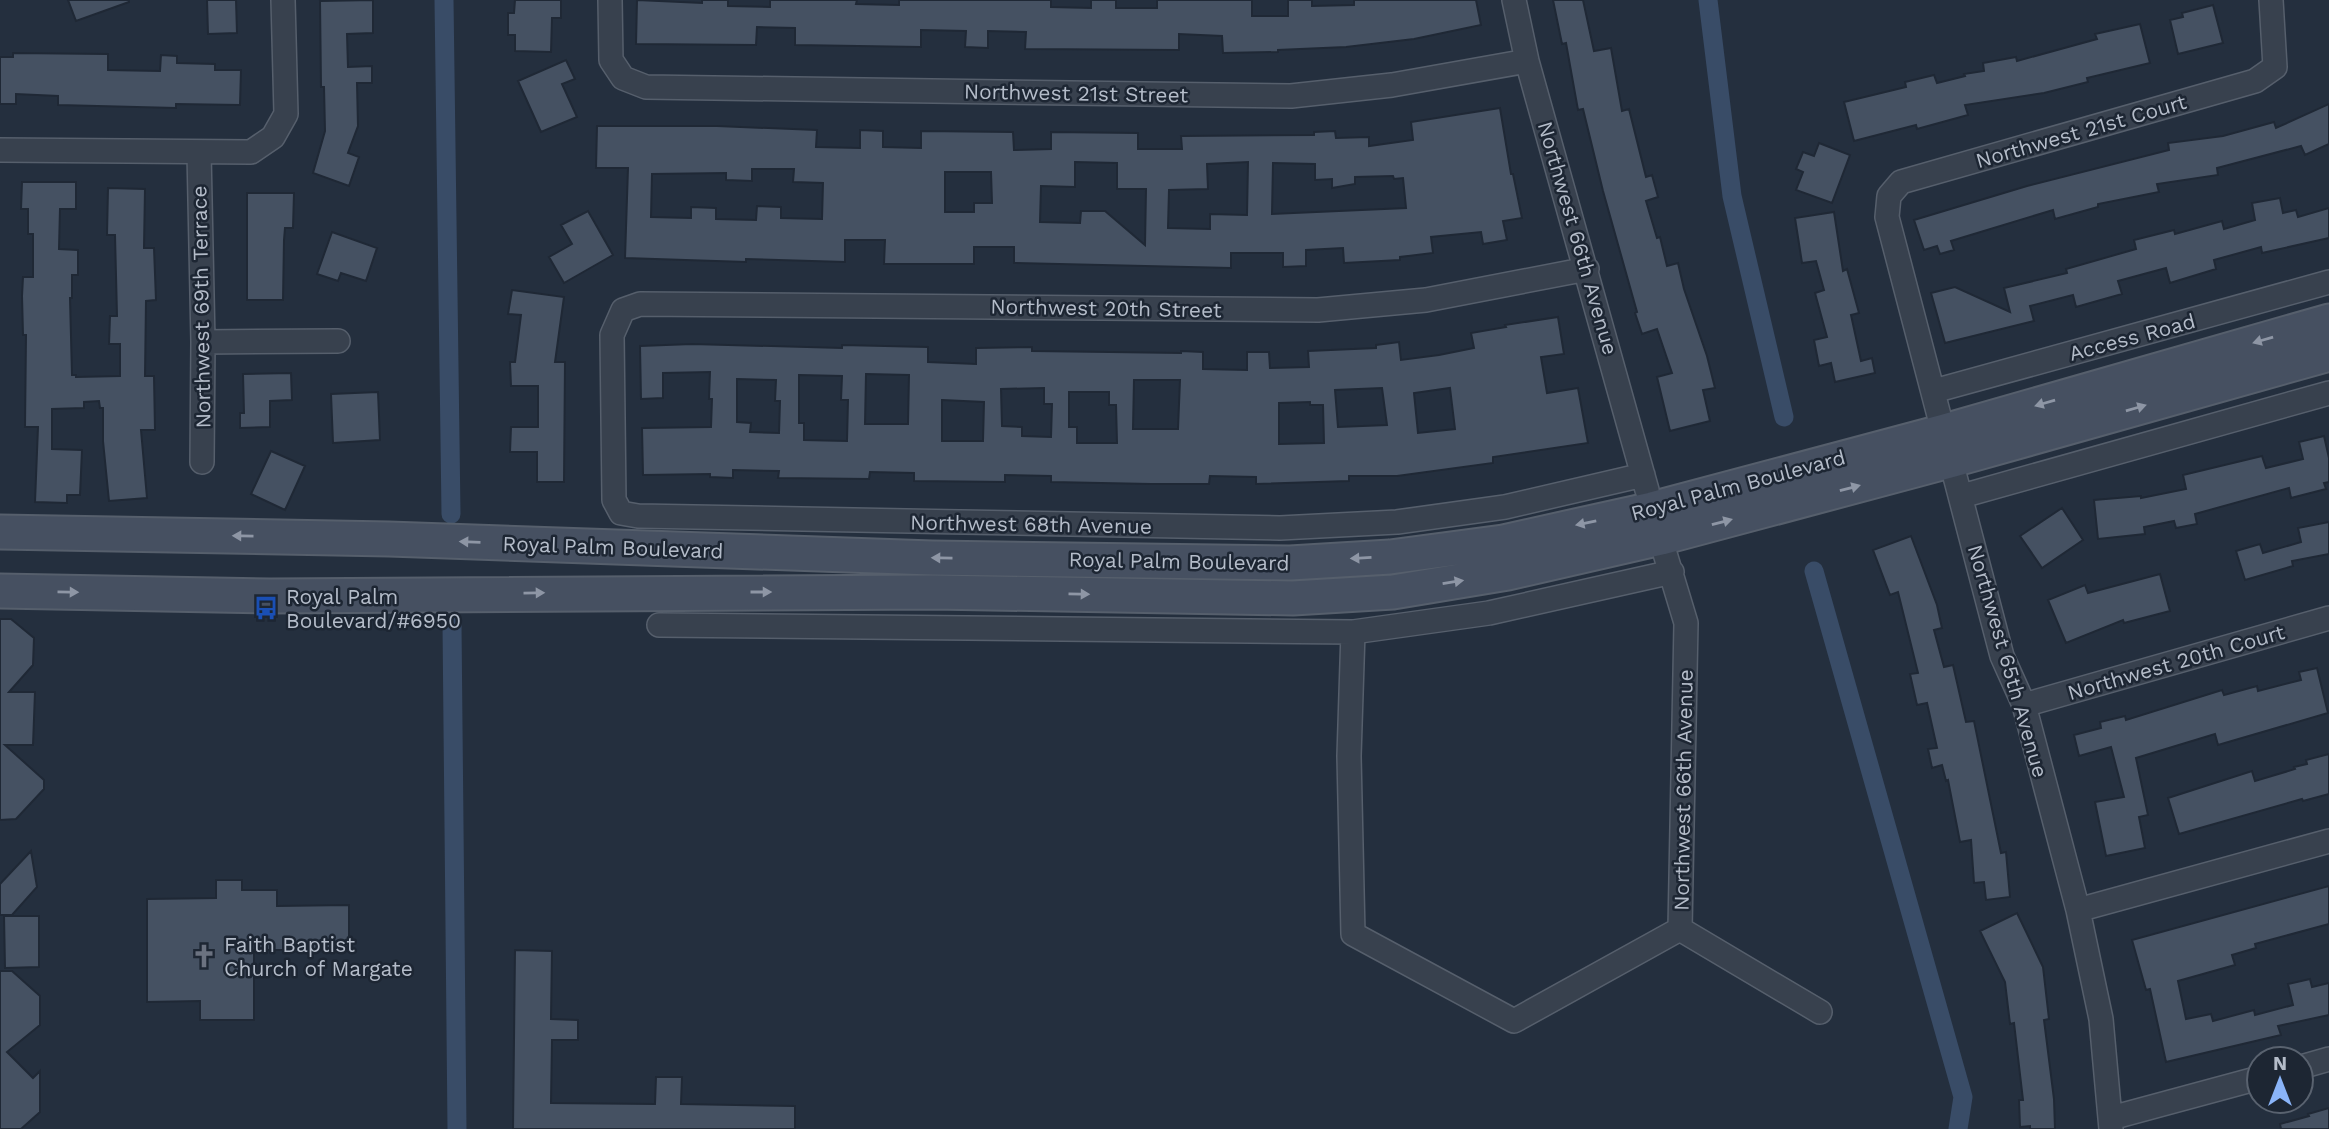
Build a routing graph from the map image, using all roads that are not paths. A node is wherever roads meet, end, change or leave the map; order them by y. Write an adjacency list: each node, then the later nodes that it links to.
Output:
1 (284, 0): 7 (street)
2 (610, 0): 5 (street, Northwest 21st Street)
3 (1514, 0): 5 (street, Northwest 66th Avenue)
4 (2271, 0): 8 (street, Northwest 21st Court)
5 (1527, 61): 9 (street, Northwest 66th Avenue)
6 (0, 150): 7 (street)
7 (199, 152): 14 (street, Northwest 69th Terrace)
8 (1889, 196): 16 (street, Northwest 65th Avenue)
9 (1587, 270): 11 (street, Northwest 20th Street); 20 (street, Northwest 66th Avenue)
10 (2329, 282): 16 (street, Access Road)
11 (623, 310): 20 (street, Northwest 68th Avenue)
12 (2329, 321): 18 (main road, Royal Palm Boulevard, one-way to 18)
13 (338, 341): 14 (street)
14 (204, 342): 19 (street, Northwest 69th Terrace)
15 (2329, 354): 18 (main road, Royal Palm Boulevard, one-way to 15)
16 (1934, 391): 18 (street, Northwest 65th Avenue)
17 (2329, 393): 21 (street)
18 (1949, 445): 21 (street, Northwest 65th Avenue); 22 (main road, Royal Palm Boulevard)
19 (202, 462)
20 (1643, 475): 22 (street, Northwest 66th Avenue)
21 (1962, 496): 29 (street, Northwest 65th Avenue)
22 (1656, 524): 23 (main road, Royal Palm Boulevard, one-way to 23); 24 (street, Northwest 66th Avenue); 25 (main road, Royal Palm Boulevard, one-way to 22)
23 (0, 532)
24 (1672, 572): 28 (street); 32 (street, Northwest 66th Avenue)
25 (0, 591)
26 (2329, 618): 29 (street, Northwest 20th Court)
27 (659, 625): 28 (street)
28 (1353, 632): 32 (street, Northwest 66th Avenue)
29 (2024, 705): 31 (street, Northwest 65th Avenue)
30 (2329, 841): 31 (street)
31 (2078, 910): 35 (street, Northwest 65th Avenue)
32 (1680, 929): 33 (street)
33 (1820, 1012)
34 (2245, 1082): 35 (street)
35 (2111, 1124)

